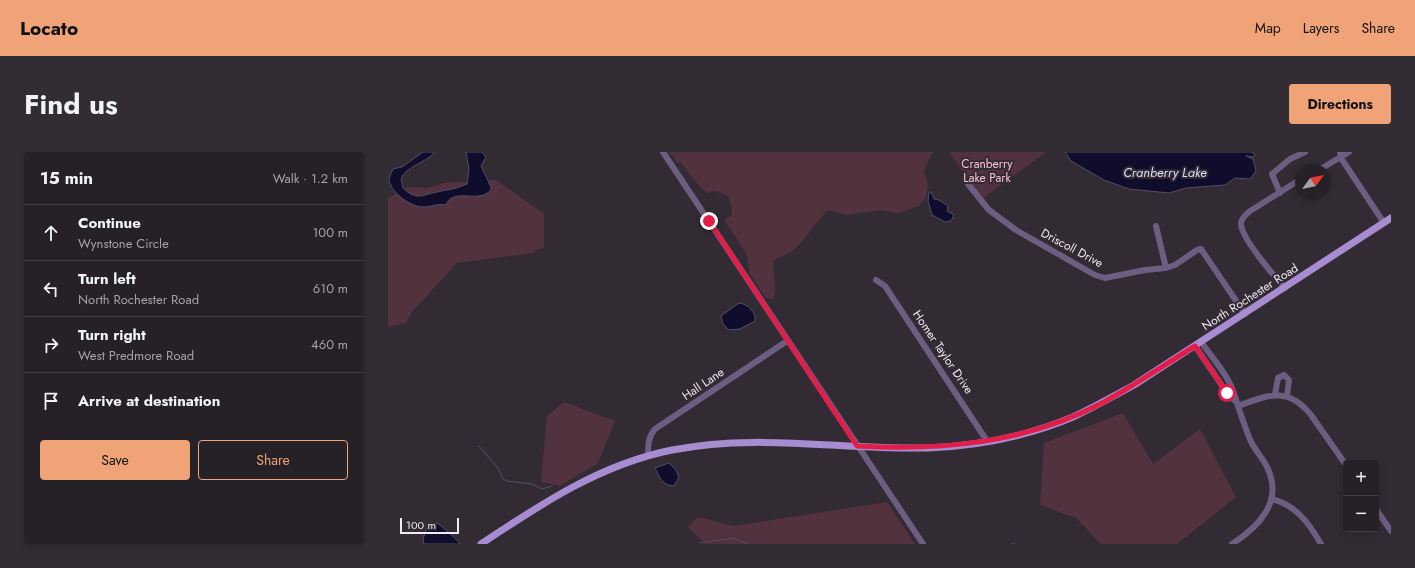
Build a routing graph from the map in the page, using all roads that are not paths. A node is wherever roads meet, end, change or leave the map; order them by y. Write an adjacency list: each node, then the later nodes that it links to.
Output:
1 (663, 152): 16 (street)
2 (1305, 152): 8 (street)
3 (1349, 152): 4 (street)
4 (1340, 155): 5 (street); 10 (street)
5 (1327, 164)
6 (968, 184): 12 (street, Driscoll Drive)
7 (1295, 184): 8 (street)
8 (1280, 193): 14 (street)
9 (1391, 218): 10 (main road, North Rochester Road)
10 (1384, 223): 14 (main road, North Rochester Road)
11 (1156, 226): 12 (street)
12 (1166, 268): 15 (street, Driscoll Drive)
13 (876, 280): 21 (street, Homer Taylor Drive)
14 (1285, 288): 15 (main road, North Rochester Road)
15 (1245, 314): 17 (main road, North Rochester Road)
16 (787, 340): 22 (street); 23 (street, Hall Lane)
17 (1198, 344): 20 (street); 21 (main road, North Rochester Road)
18 (1275, 394): 19 (street); 19 (street); 20 (street)
19 (1287, 396): 24 (street)
20 (1238, 406): 25 (street)
21 (987, 441): 22 (main road, North Rochester Road)
22 (857, 446): 23 (main road, North Rochester Road); 30 (street)
23 (648, 456): 29 (main road, North Rochester Road)
24 (1343, 461)
25 (1271, 499): 28 (street); 32 (street)
26 (1379, 513): 27 (street)
27 (1391, 531)
28 (1241, 542): 31 (street)
29 (481, 544)
30 (922, 544)
31 (1233, 544)
32 (1321, 544)

